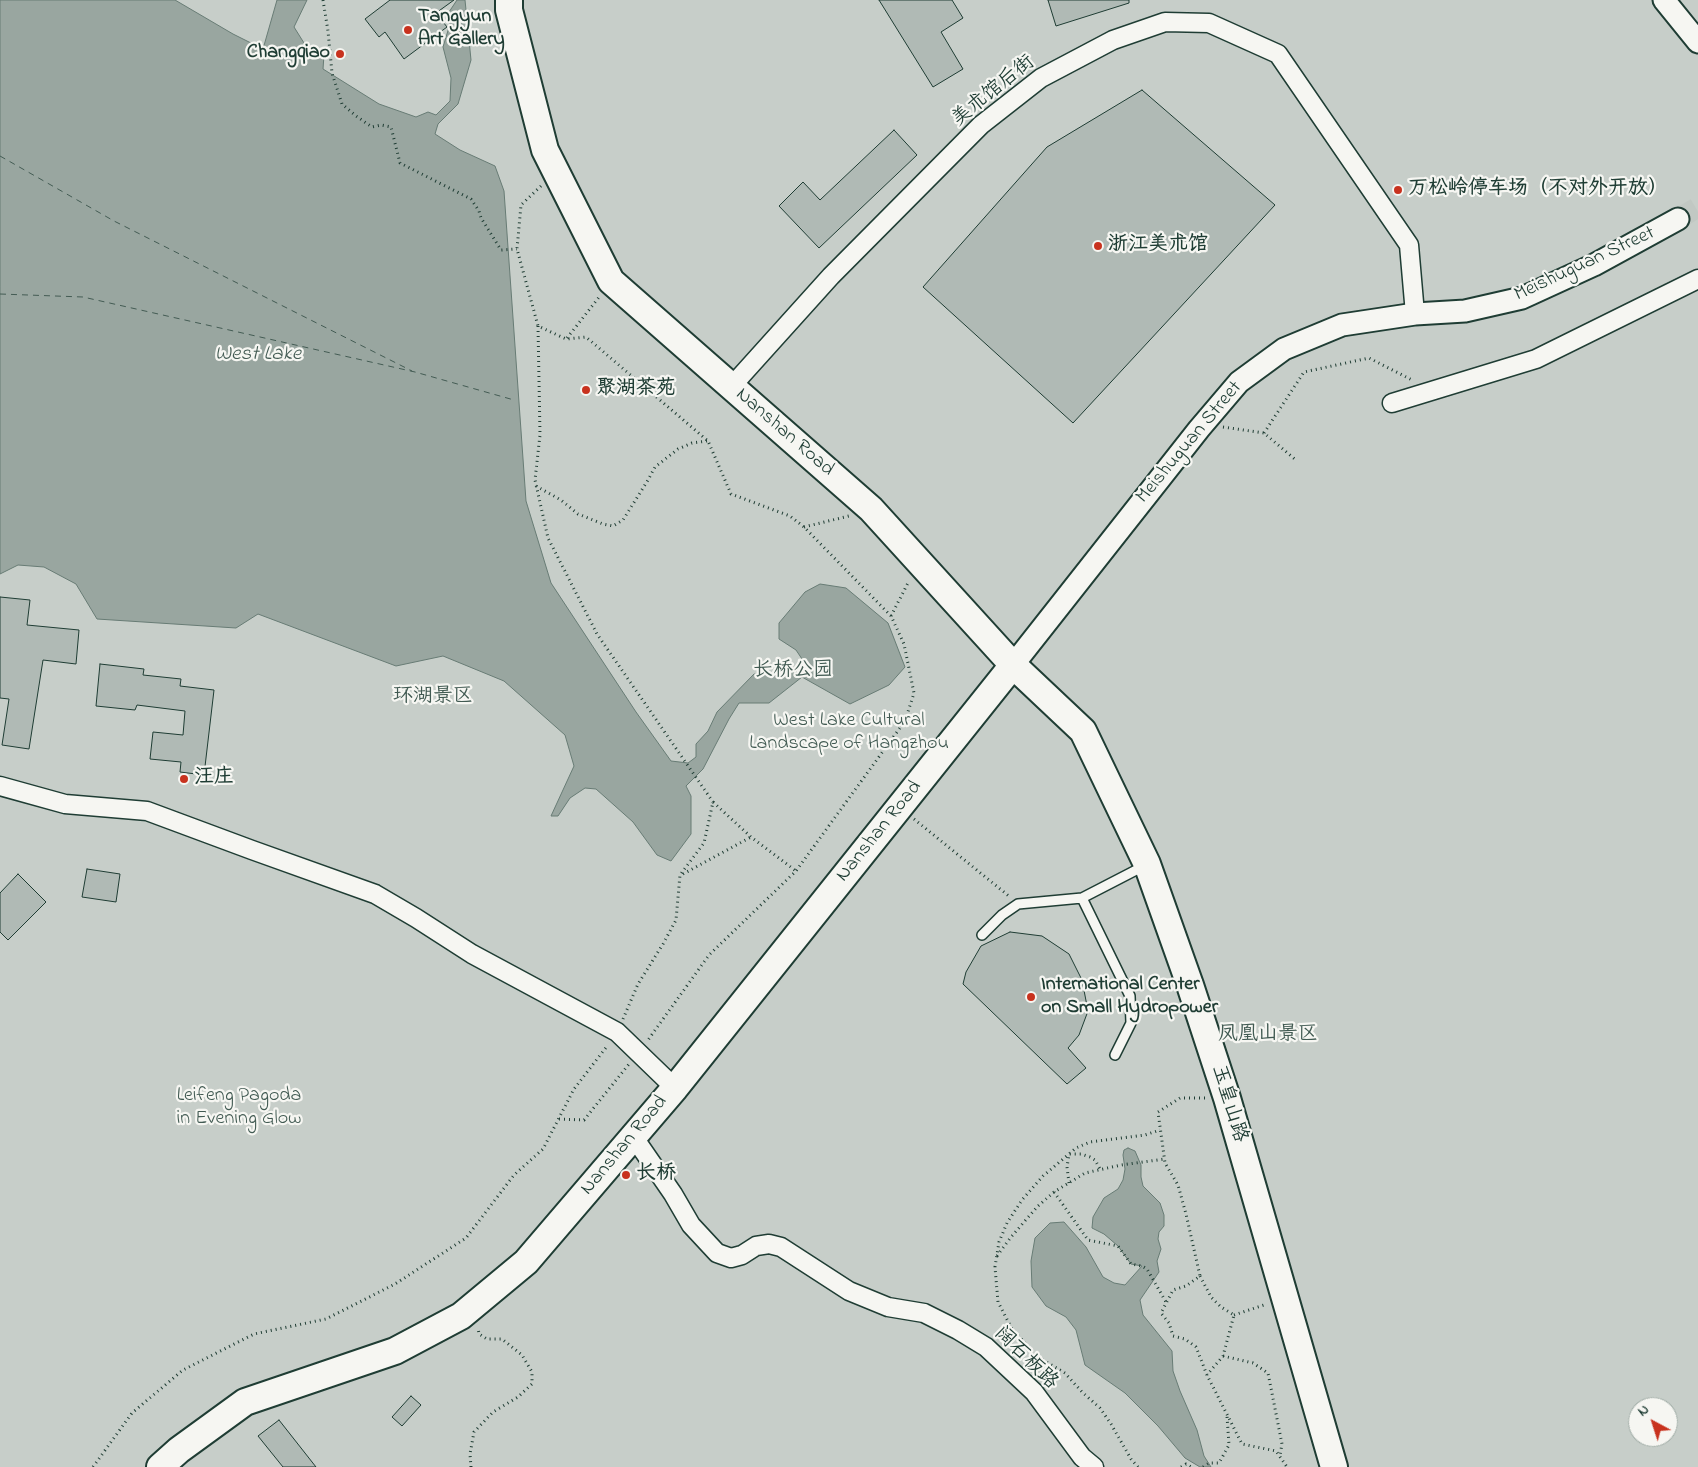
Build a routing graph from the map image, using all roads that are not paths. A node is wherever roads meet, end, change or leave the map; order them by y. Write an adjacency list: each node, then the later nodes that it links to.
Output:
1 (1664, 0): 3 (street)
2 (511, 3): 7 (main road, Nanshan Road)
3 (1698, 42)
4 (1678, 219): 6 (street, Meishuguan Street)
5 (1698, 280): 8 (street)
6 (1415, 314): 7 (street, 美术馆后街); 9 (street, Meishuguan Street)
7 (731, 386): 9 (main road, Nanshan Road)
8 (1392, 403)
9 (1013, 665): 11 (main road, 玉皇山路); 15 (main road, Nanshan Road)
10 (0, 786): 15 (street)
11 (1147, 864): 12 (lane); 19 (main road, 玉皇山路)
12 (1082, 898): 13 (lane); 14 (lane)
13 (982, 935)
14 (1115, 1055)
15 (675, 1088): 16 (main road, Nanshan Road)
16 (633, 1136): 17 (main road, Nanshan Road); 18 (street, 阔石板路)
17 (160, 1467)
18 (1094, 1467)
19 (1334, 1467)

